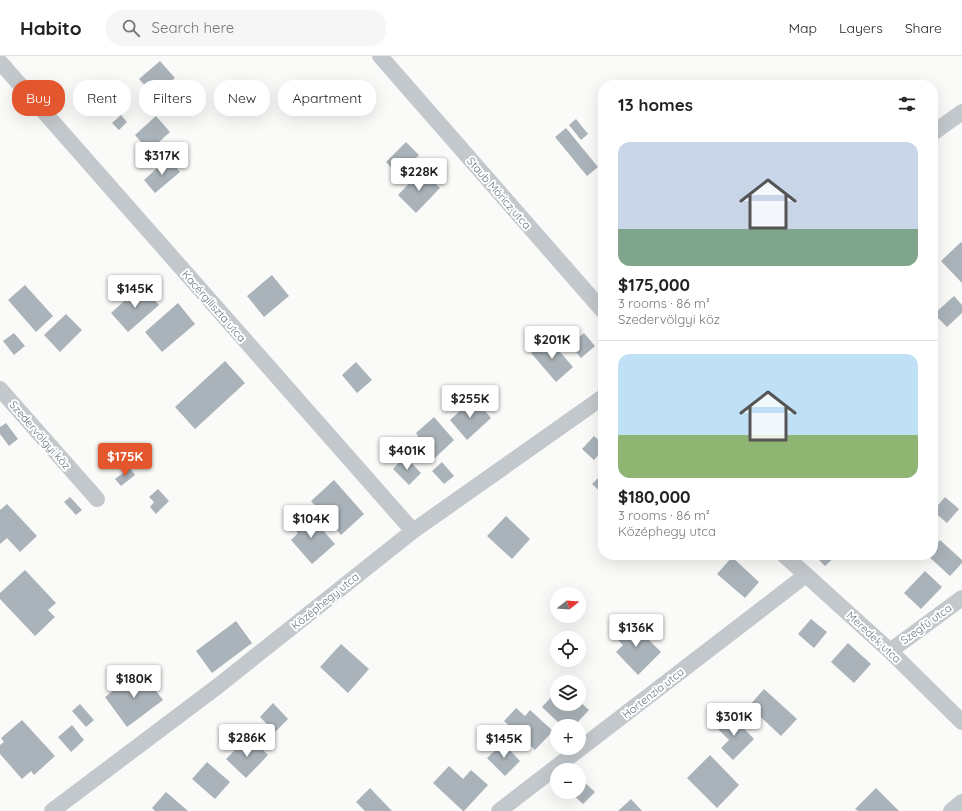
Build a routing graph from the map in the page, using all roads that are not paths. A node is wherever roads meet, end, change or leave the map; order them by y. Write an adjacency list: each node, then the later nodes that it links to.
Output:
1 (380, 56): 5 (street, Staub Móricz utca)
2 (0, 62): 9 (street, Kacérgiliszta utca)
3 (962, 112): 4 (street)
4 (938, 129)
5 (598, 305)
6 (0, 389): 8 (street, Szedervölgyi köz)
7 (598, 401): 9 (street, Középhegy utca)
8 (97, 499)
9 (413, 531): 16 (street, Középhegy utca)
10 (789, 560): 11 (street, Meredek utca)
11 (806, 576): 13 (street, Meredek utca); 17 (street, Hortenzia utca)
12 (962, 598): 13 (street, Szegfű utca)
13 (890, 651): 14 (street, Meredek utca)
14 (962, 722)
15 (962, 802): 18 (street)
16 (52, 811)
17 (499, 811)
18 (951, 811)

